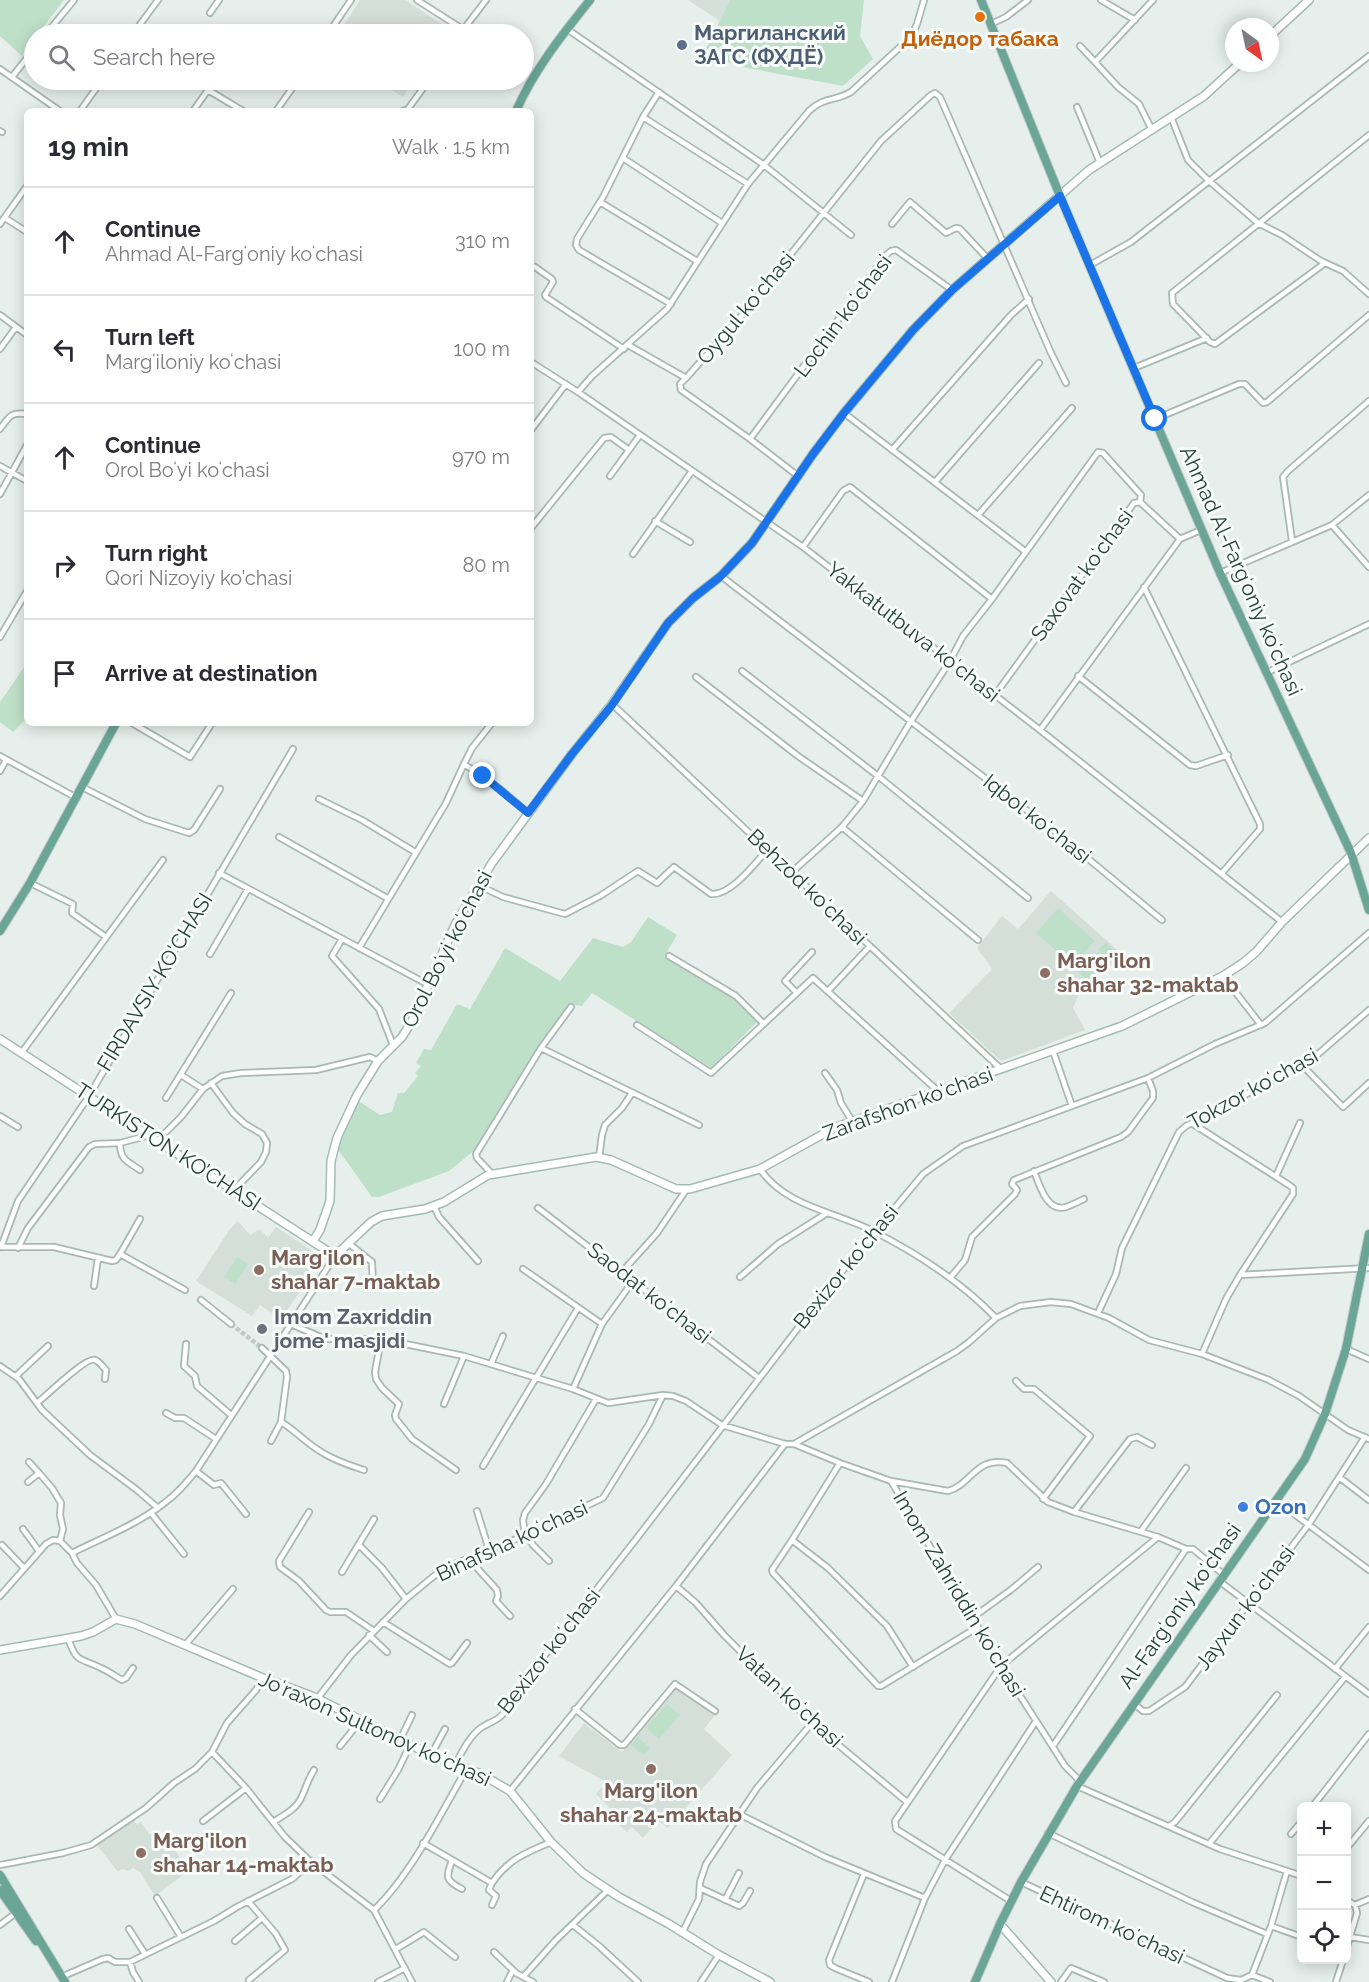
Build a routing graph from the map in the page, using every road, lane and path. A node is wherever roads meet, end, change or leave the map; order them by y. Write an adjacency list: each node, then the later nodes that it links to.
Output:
1 (74, 0): 16 (street)
2 (158, 0): 17 (street)
3 (219, 0): 14 (street)
4 (351, 0): 18 (street)
5 (417, 0): 19 (street)
6 (486, 0): 20 (street)
7 (590, 0): 23 (main road)
8 (924, 0): 55 (street)
9 (981, 0): 21 (main road, Ahmad Al-Fargʻoniy koʻchasi)
10 (1028, 0): 21 (street)
11 (1101, 0): 15 (street)
12 (1153, 0): 15 (street)
13 (1309, 0): 22 (street)
14 (210, 13)
15 (1135, 20): 27 (street)
16 (54, 24)
17 (140, 24)
18 (335, 24)
19 (451, 24)
20 (468, 24)
21 (991, 24): 59 (main road, Ahmad Al-Fargʻoniy koʻchasi)
22 (1279, 28)
23 (567, 29): 30 (main road); 40 (street)
24 (1080, 46): 27 (street)
25 (1369, 56): 56 (street)
26 (24, 62): 31 (street)
27 (1095, 62): 51 (street)
28 (0, 69): 31 (street)
29 (1230, 72): 50 (street, Orol Boʻyi koʻchasi)
30 (534, 76)
31 (12, 77): 32 (street)
32 (24, 86)
33 (30, 90): 41 (street)
34 (95, 90): 42 (street)
35 (208, 90): 44 (street)
36 (208, 90): 43 (street)
37 (291, 90): 45 (street)
38 (422, 90): 46 (street)
39 (525, 90): 47 (main road)
40 (659, 92): 49 (street); 55 (street)
41 (56, 108)
42 (82, 108)
43 (195, 108)
44 (238, 108)
45 (278, 108)
46 (409, 108)
47 (517, 108)
48 (1077, 108): 54 (street)
49 (643, 117): 53 (street); 57 (street)
50 (1171, 117): 51 (street, Orol Boʻyi koʻchasi); 56 (street)
51 (1152, 130): 54 (street, Orol Boʻyi koʻchasi)
52 (1369, 135): 64 (street)
53 (623, 158): 60 (street); 63 (street)
54 (1100, 163): 59 (street, Orol Boʻyi koʻchasi)
55 (764, 165): 57 (street); 61 (street)
56 (1208, 180): 64 (street); 73 (street)
57 (748, 184): 63 (street)
58 (24, 190): 62 (street)
59 (1060, 196): 69 (street, Orol Boʻyi koʻchasi); 73 (main road, Ahmad Al-Fargʻoniy koʻchasi)
60 (600, 202): 71 (street); 78 (street)
61 (825, 214): 68 (street); 69 (street, Oygul koʻchasi); 89 (street, Oygul koʻchasi)
62 (5, 218): 65 (street); 67 (street)
63 (722, 223): 71 (street)
64 (1258, 223): 72 (street); 83 (street)
65 (0, 224)
66 (892, 224): 70 (street)
67 (24, 230)
68 (851, 235)
69 (1004, 244): 70 (street, Orol Boʻyi koʻchasi); 77 (street)
70 (987, 258): 75 (street, Orol Boʻyi koʻchasi)
71 (697, 261): 78 (street)
72 (1325, 263): 76 (street); 83 (street)
73 (1090, 265): 88 (main road, Ahmad Al-Fargʻoniy koʻchasi)
74 (535, 267): 84 (street, Oygul koʻchasi)
75 (952, 290): 95 (street, Orol Boʻyi koʻchasi); 101 (street, Lochin koʻchasi)
76 (1369, 294)
77 (1029, 299): 90 (street); 104 (street)
78 (671, 304): 84 (street)
79 (0, 315): 81 (street)
80 (1369, 315): 97 (street)
81 (16, 327): 82 (street); 85 (street)
82 (24, 333)
83 (1207, 338): 88 (street)
84 (626, 347): 89 (street, Oygul koʻchasi); 92 (street)
85 (0, 349)
86 (1039, 363): 111 (street)
87 (534, 364): 91 (street, Yakkatutbuva koʻchasi)
88 (1134, 368): 97 (main road, Ahmad Al-Fargʻoniy koʻchasi)
89 (686, 378): 101 (street)
90 (1066, 383)
91 (566, 384): 92 (street, Yakkatutbuva koʻchasi); 98 (street)
92 (578, 392): 100 (street, Yakkatutbuva koʻchasi)
93 (1369, 402): 122 (street)
94 (1072, 408): 115 (street)
95 (844, 413): 104 (street); 109 (street, Orol Boʻyi koʻchasi)
96 (24, 414): 99 (street)
97 (1155, 419): 120 (main road, Ahmad Al-Fargʻoniy koʻchasi)
98 (534, 426)
99 (0, 429)
100 (640, 435): 103 (street); 106 (street, Yakkatutbuva koʻchasi)
101 (750, 439): 109 (street)
102 (24, 450): 107 (street)
103 (629, 450): 108 (street); 118 (street)
104 (892, 450): 111 (street)
105 (0, 466): 107 (street)
106 (692, 471): 116 (street); 117 (street, Yakkatutbuva koʻchasi)
107 (12, 472): 110 (street); 112 (street)
108 (610, 476)
109 (798, 476): 117 (street, Orol Boʻyi koʻchasi)
110 (24, 480)
111 (935, 482): 115 (street)
112 (0, 494)
113 (1369, 495): 119 (street)
114 (1140, 502): 121 (street, Saxovat koʻchasi); 125 (street); 140 (street, Saxovat koʻchasi)
115 (978, 515): 125 (street)
116 (655, 522): 123 (street); 126 (street)
117 (767, 523): 124 (street, Yakkatutbuva koʻchasi); 129 (street, Orol Boʻyi koʻchasi)
118 (534, 524)
119 (1332, 525): 122 (street); 127 (street)
120 (1202, 530): 121 (street); 128 (main road, Ahmad Al-Fargʻoniy koʻchasi)
121 (1180, 539): 130 (street)
122 (1292, 541): 128 (street)
123 (690, 542)
124 (802, 547): 132 (street); 135 (street, Yakkatutbuva koʻchasi)
125 (1026, 552): 132 (street)
126 (633, 554)
127 (1369, 567)
128 (1220, 573): 137 (main road, Ahmad Al-Fargʻoniy koʻchasi)
129 (721, 576): 141 (street, Orol Boʻyi koʻchasi); 142 (street, Iqbol koʻchasi)
130 (1144, 587): 138 (street); 149 (street)
131 (24, 596): 134 (street)
132 (992, 599): 135 (street)
133 (1369, 624): 137 (street)
134 (0, 637)
135 (950, 661): 140 (street, Yakkatutbuva koʻchasi); 142 (street)
136 (742, 671): 154 (street)
137 (1266, 673): 166 (main road, Ahmad Al-Fargʻoniy koʻchasi)
138 (1078, 676): 147 (street); 149 (street)
139 (696, 677): 159 (street)
140 (995, 695): 147 (street, Yakkatutbuva koʻchasi)
141 (612, 705): 160 (street, Orol Boʻyi koʻchasi); 164 (street, Behzod koʻchasi)
142 (911, 721): 154 (street); 177 (street, Iqbol koʻchasi)
143 (114, 726): 155 (main road)
144 (137, 726): 145 (street)
145 (210, 726)
146 (489, 726): 152 (street)
147 (1040, 730): 170 (street, Yakkatutbuva koʻchasi)
148 (293, 749): 169 (street, FIRDAVSIY KO'CHASI)
149 (1228, 754): 170 (street)
150 (0, 756): 151 (street)
151 (6, 760): 153 (street); 157 (street)
152 (464, 764): 160 (street); 165 (street)
153 (0, 771)
154 (878, 776): 159 (street); 175 (street)
155 (82, 787): 156 (street); 157 (main road)
156 (220, 789)
157 (77, 798): 171 (main road)
158 (319, 799): 165 (street)
159 (863, 801): 161 (street)
160 (528, 813): 172 (street, Orol Boʻyi koʻchasi)
161 (842, 827): 168 (street); 183 (street)
162 (279, 837): 174 (street)
163 (1369, 838): 166 (street, Zarafshon koʻchasi)
164 (768, 849): 168 (street, Behzod koʻchasi); 172 (street)
165 (415, 852): 174 (street)
166 (1351, 853): 176 (main road); 178 (street, Zarafshon koʻchasi)
167 (163, 860): 181 (street)
168 (792, 872): 184 (street, Behzod koʻchasi)
169 (219, 873): 173 (street); 215 (street, FIRDAVSIY KO'CHASI)
170 (1222, 873): 178 (street, Yakkatutbuva koʻchasi)
171 (30, 883): 179 (main road); 181 (street)
172 (478, 885): 190 (street, Orol Boʻyi koʻchasi)
173 (248, 889): 182 (street); 187 (street)
174 (387, 898): 185 (street)
175 (1028, 898)
176 (1369, 910)
177 (1162, 920)
178 (1282, 922): 189 (street, Zarafshon koʻchasi)
179 (0, 931)
180 (1369, 933): 198 (street, Bexizor koʻchasi)
181 (106, 937): 203 (street)
182 (342, 939): 185 (street); 200 (street)
183 (978, 940)
184 (870, 946): 191 (street); 206 (street, Behzod koʻchasi)
185 (359, 948): 190 (street)
186 (812, 952): 193 (street)
187 (210, 954)
188 (669, 956): 196 (street)
189 (1222, 976): 198 (street); 202 (street, Zarafshon koʻchasi)
190 (429, 985): 200 (street, Orol Boʻyi koʻchasi)
191 (828, 991): 193 (street); 213 (street)
192 (231, 993): 208 (street)
193 (797, 993): 196 (street)
194 (571, 1007): 201 (street)
195 (1369, 1010): 205 (street, Tokzor koʻchasi)
196 (764, 1024): 197 (street)
197 (637, 1025)
198 (1261, 1025): 209 (street, Bexizor koʻchasi)
199 (0, 1039): 203 (street, TURKISTON KO’CHASI)
200 (393, 1045): 204 (street, Orol Boʻyi koʻchasi)
201 (541, 1048): 214 (street); 231 (street)
202 (1053, 1051): 206 (street, Zarafshon koʻchasi); 217 (street)
203 (22, 1052): 215 (street, TURKISTON KO’CHASI)
204 (378, 1061): 210 (street); 242 (street, Orol Boʻyi koʻchasi)
205 (1302, 1065): 211 (street); 221 (street, Tokzor koʻchasi)
206 (1001, 1069): 213 (street, Zarafshon koʻchasi)
207 (825, 1073): 219 (street)
208 (181, 1075): 212 (street); 216 (street)
209 (1148, 1078): 217 (street, Bexizor koʻchasi); 230 (street)
210 (210, 1083): 212 (street); 233 (street)
211 (1369, 1083)
212 (203, 1089): 225 (street)
213 (938, 1091): 219 (street, Zarafshon koʻchasi)
214 (632, 1093): 222 (street); 227 (street)
215 (89, 1096): 224 (street, TURKISTON KO’CHASI); 244 (street, FIRDAVSIY KO'CHASI)
216 (166, 1098)
217 (1072, 1106): 240 (street, Bexizor koʻchasi)
218 (0, 1116): 223 (street)
219 (852, 1121): 228 (street, Zarafshon koʻchasi)
220 (1300, 1123): 232 (street)
221 (1193, 1124): 232 (street); 262 (street, Tokzor koʻchasi)
222 (699, 1125)
223 (18, 1128)
224 (150, 1135): 225 (street, TURKISTON KO’CHASI); 226 (street)
225 (158, 1140): 233 (street, TURKISTON KO’CHASI)
226 (120, 1143): 229 (street); 245 (street)
227 (599, 1158): 231 (street); 234 (street)
228 (760, 1168): 234 (street, Zarafshon koʻchasi); 238 (street)
229 (140, 1170)
230 (1034, 1171): 235 (street); 255 (street)
231 (493, 1174): 236 (street)
232 (1276, 1176): 253 (street)
233 (235, 1189): 242 (street, TURKISTON KO’CHASI)
234 (686, 1190): 252 (street)
235 (1084, 1199)
236 (434, 1206): 243 (street); 249 (street)
237 (538, 1208): 252 (street, Saodat koʻchasi)
238 (827, 1213): 240 (street); 254 (street)
239 (140, 1219): 246 (street)
240 (873, 1231): 255 (street); 281 (street, Bexizor koʻchasi)
241 (1369, 1234): 251 (main road, Al-Fargʻoniy koʻchasi)
242 (313, 1241): 247 (street, TURKISTON KO’CHASI)
243 (348, 1243): 247 (street); 258 (street)
244 (1, 1246): 245 (street)
245 (18, 1248): 248 (street)
246 (120, 1254): 248 (street); 259 (street)
247 (335, 1256): 265 (street)
248 (98, 1258): 257 (street)
249 (478, 1261)
250 (523, 1269): 261 (street)
251 (1365, 1269): 253 (street); 272 (main road, Al-Fargʻoniy koʻchasi)
252 (622, 1272): 256 (street, Saodat koʻchasi)
253 (1239, 1275): 273 (street)
254 (740, 1277)
255 (950, 1278): 263 (street)
256 (633, 1281): 266 (street); 281 (street, Saodat koʻchasi)
257 (94, 1286)
258 (405, 1287)
259 (185, 1290)
260 (201, 1300): 264 (street)
261 (578, 1308): 266 (street); 280 (street)
262 (1098, 1313): 263 (street); 273 (street)
263 (996, 1318): 298 (street)
264 (231, 1324)
265 (291, 1324): 268 (street, Imom Zahriddin koʻchasi); 274 (street)
266 (602, 1324): 284 (street)
267 (503, 1336): 277 (street)
268 (381, 1340): 275 (street, Imom Zahriddin koʻchasi); 305 (street)
269 (186, 1344): 291 (street)
270 (48, 1346): 279 (street)
271 (262, 1348): 274 (street)
272 (1346, 1349): 276 (street); 290 (main road, Al-Fargʻoniy koʻchasi)
273 (1202, 1354): 290 (street)
274 (269, 1355): 291 (street); 292 (street)
275 (464, 1356): 277 (street, Imom Zahriddin koʻchasi); 288 (street)
276 (1369, 1359)
277 (491, 1364): 280 (street, Imom Zahriddin koʻchasi)
278 (0, 1366): 279 (street)
279 (16, 1376): 287 (street)
280 (537, 1378): 284 (street, Imom Zahriddin koʻchasi); 302 (street)
281 (759, 1378): 293 (street, Bexizor koʻchasi)
282 (105, 1379): 287 (street)
283 (1016, 1381): 311 (street)
284 (573, 1389): 286 (street, Imom Zahriddin koʻchasi)
285 (663, 1395): 286 (street, Imom Zahriddin koʻchasi); 293 (street, Imom Zahriddin koʻchasi); 324 (street, Binafsha koʻchasi)
286 (596, 1399): 324 (street)
287 (37, 1403): 314 (street)
288 (444, 1404)
289 (166, 1413): 295 (street)
290 (1325, 1414): 294 (street); 313 (main road, Al-Fargʻoniy koʻchasi)
291 (231, 1415): 295 (street)
292 (281, 1422): 296 (street); 304 (street)
293 (722, 1425): 297 (street, Imom Zahriddin koʻchasi); 383 (street, Bexizor koʻchasi)
294 (1367, 1438): 308 (street, Jayxun koʻchasi)
295 (216, 1439): 306 (street)
296 (271, 1441)
297 (785, 1444): 298 (street, Imom Zahriddin koʻchasi); 342 (street)
298 (794, 1444): 301 (street, Imom Zahriddin koʻchasi)
299 (1152, 1445): 317 (street)
300 (29, 1462): 307 (street)
301 (840, 1463): 309 (street, Imom Zahriddin koʻchasi); 326 (street)
302 (483, 1466)
303 (1186, 1468): 323 (street)
304 (364, 1470)
305 (456, 1470)
306 (196, 1471): 314 (street); 319 (street)
307 (39, 1473): 310 (street); 327 (street)
308 (1339, 1477): 312 (street); 321 (street, Jayxun koʻchasi)
309 (891, 1481): 311 (street); 348 (street, Imom Zahriddin koʻchasi)
310 (28, 1482)
311 (1043, 1499): 317 (street)
312 (1369, 1500)
313 (1277, 1501): 321 (street); 341 (main road, Al-Fargʻoniy koʻchasi)
314 (158, 1508): 318 (street)
315 (309, 1512): 353 (street)
316 (477, 1512): 331 (street)
317 (1074, 1512): 323 (street)
318 (151, 1513): 333 (street); 334 (street)
319 (246, 1514)
320 (374, 1519): 329 (street)
321 (1310, 1524): 339 (street); 346 (street, Jayxun koʻchasi)
322 (23, 1529): 332 (street)
323 (1141, 1532): 325 (street)
324 (526, 1535): 331 (street, Binafsha koʻchasi); 336 (street)
325 (1158, 1537): 330 (street); 359 (street)
326 (792, 1540): 360 (street); 360 (street)
327 (60, 1541): 332 (street); 333 (street)
328 (2, 1545): 338 (street)
329 (359, 1545): 340 (street); 345 (street)
330 (1186, 1549): 341 (street); 380 (street)
331 (489, 1550): 335 (street, Binafsha koʻchasi)
332 (39, 1551): 338 (street)
333 (72, 1553): 349 (street)
334 (184, 1554)
335 (468, 1558): 345 (street, Binafsha koʻchasi); 347 (street)
336 (549, 1561)
337 (1038, 1567): 348 (street)
338 (24, 1568): 344 (street)
339 (1369, 1570)
340 (342, 1572)
341 (1221, 1577): 346 (street); 368 (main road, Al-Fargʻoniy koʻchasi)
342 (676, 1586): 369 (street); 374 (street, Vatan koʻchasi)
343 (233, 1589): 356 (street)
344 (0, 1596)
345 (406, 1599): 350 (street, Binafsha koʻchasi)
346 (1249, 1603): 362 (street); 368 (street, Jayxun koʻchasi)
347 (510, 1616)
348 (972, 1618): 351 (street, Imom Zahriddin koʻchasi)
349 (116, 1619): 354 (street); 356 (street, Joʻraxon Sultonov koʻchasi)
350 (383, 1622): 353 (street, Binafsha koʻchasi); 355 (street)
351 (978, 1627): 359 (street, Imom Zahriddin koʻchasi); 360 (street)
352 (1369, 1627): 362 (street)
353 (372, 1633): 358 (street); 367 (street, Binafsha koʻchasi)
354 (68, 1638): 357 (street); 361 (street)
355 (467, 1643)
356 (186, 1644): 364 (street, Joʻraxon Sultonov koʻchasi)
357 (0, 1650)
358 (387, 1652)
359 (1001, 1666): 373 (street, Imom Zahriddin koʻchasi); 390 (street)
360 (913, 1667)
361 (133, 1668)
362 (1335, 1669): 363 (street)
363 (1345, 1677): 365 (street); 402 (street)
364 (263, 1678): 367 (street, Joʻraxon Sultonov koʻchasi); 381 (street)
365 (1369, 1694)
366 (1278, 1695): 396 (street)
367 (317, 1699): 372 (street, Joʻraxon Sultonov koʻchasi)
368 (1133, 1704): 386 (main road, Al-Fargʻoniy koʻchasi)
369 (575, 1709): 370 (street); 388 (street)
370 (715, 1711)
371 (412, 1715): 377 (street)
372 (361, 1720): 377 (street, Joʻraxon Sultonov koʻchasi); 379 (street)
373 (1036, 1721): 380 (street, Imom Zahriddin koʻchasi); 405 (street)
374 (812, 1722): 390 (street, Vatan koʻchasi); 392 (street)
375 (445, 1729): 382 (street)
376 (1369, 1734): 391 (street)
377 (400, 1740): 378 (street, Joʻraxon Sultonov koʻchasi)
378 (410, 1745): 382 (street, Joʻraxon Sultonov koʻchasi); 389 (street)
379 (340, 1746)
380 (1053, 1746): 386 (street, Imom Zahriddin koʻchasi)
381 (212, 1752): 387 (street); 407 (street)
382 (431, 1755): 383 (street, Joʻraxon Sultonov koʻchasi)
383 (456, 1764): 384 (street, Joʻraxon Sultonov koʻchasi)
384 (467, 1768): 388 (street, Joʻraxon Sultonov koʻchasi); 401 (street)
385 (314, 1770): 395 (street)
386 (1079, 1783): 396 (street); 398 (main road, Al-Fargʻoniy koʻchasi)
387 (246, 1788): 393 (street); 395 (street)
388 (510, 1791): 400 (street, Joʻraxon Sultonov koʻchasi)
389 (380, 1799)
390 (907, 1802): 405 (street)
391 (1316, 1802)
392 (739, 1814): 410 (street); 415 (street)
393 (203, 1821)
394 (1369, 1821): 403 (street)
395 (273, 1822): 406 (street)
396 (1169, 1826): 402 (street)
397 (1297, 1827): 399 (street)
398 (1048, 1833): 414 (main road, Al-Fargʻoniy koʻchasi); 438 (street)
399 (1291, 1834)
400 (551, 1842): 413 (street); 418 (street, Joʻraxon Sultonov koʻchasi)
401 (423, 1843): 404 (street); 429 (street)
402 (1209, 1844): 408 (street)
403 (1351, 1844)
404 (452, 1860): 413 (street); 416 (street)
405 (945, 1860): 421 (street); 425 (street)
406 (311, 1862): 424 (street); 429 (street)
407 (0, 1865)
408 (1287, 1871): 411 (street); 435 (street)
409 (739, 1873): 423 (street)
410 (864, 1874): 421 (street); 466 (street)
411 (1297, 1874)
412 (0, 1875): 430 (main road)
413 (492, 1882): 427 (street)
414 (1021, 1882): 425 (main road, Al-Fargʻoniy koʻchasi); 454 (street, Ehtirom koʻchasi)
415 (700, 1888): 423 (street); 437 (street)
416 (462, 1889)
417 (0, 1890): 430 (main road)
418 (608, 1890): 434 (street); 437 (street, Joʻraxon Sultonov koʻchasi)
419 (750, 1891): 423 (street)
420 (157, 1898): 441 (street)
421 (925, 1898): 467 (street)
422 (1369, 1899): 428 (street)
423 (724, 1900)
424 (248, 1901): 431 (street); 441 (street)
425 (1011, 1901): 432 (main road, Al-Fargʻoniy koʻchasi)
426 (1351, 1902): 428 (street)
427 (492, 1905)
428 (1355, 1905): 439 (street)
429 (374, 1910): 445 (street)
430 (18, 1911): 433 (street); 456 (main road)
431 (262, 1918): 444 (street); 457 (street)
432 (1000, 1924): 468 (main road, Al-Fargʻoniy koʻchasi); 469 (street)
433 (0, 1925)
434 (573, 1925): 455 (street); 463 (street)
435 (1270, 1926): 438 (street); 440 (street)
436 (129, 1929): 447 (street)
437 (682, 1933): 448 (street, Joʻraxon Sultonov koʻchasi)
438 (1267, 1934): 454 (street)
439 (1351, 1934)
440 (1297, 1935)
441 (181, 1937): 447 (street)
442 (1351, 1937): 443 (street)
443 (1369, 1940)
444 (235, 1941)
445 (396, 1949): 449 (street); 452 (street)
446 (494, 1952): 453 (street)
447 (145, 1954): 450 (street)
448 (719, 1955): 464 (street); 465 (street, Joʻraxon Sultonov koʻchasi)
449 (455, 1957)
450 (130, 1962): 456 (street); 458 (street)
451 (1341, 1964): 473 (street)
452 (405, 1968): 459 (street); 460 (street)
453 (513, 1970): 455 (street); 461 (street)
454 (1252, 1975): 472 (street, Ehtirom koʻchasi)
455 (523, 1977): 462 (street)
456 (63, 1980)
457 (249, 1980)
458 (139, 1982)
459 (378, 1982)
460 (412, 1982)
461 (507, 1982)
462 (533, 1982)
463 (638, 1982)
464 (701, 1982)
465 (770, 1982)
466 (869, 1982)
467 (892, 1982)
468 (975, 1982)
469 (1051, 1982)
470 (1061, 1982): 471 (street)
471 (1104, 1982)
472 (1270, 1982)
473 (1336, 1982)

